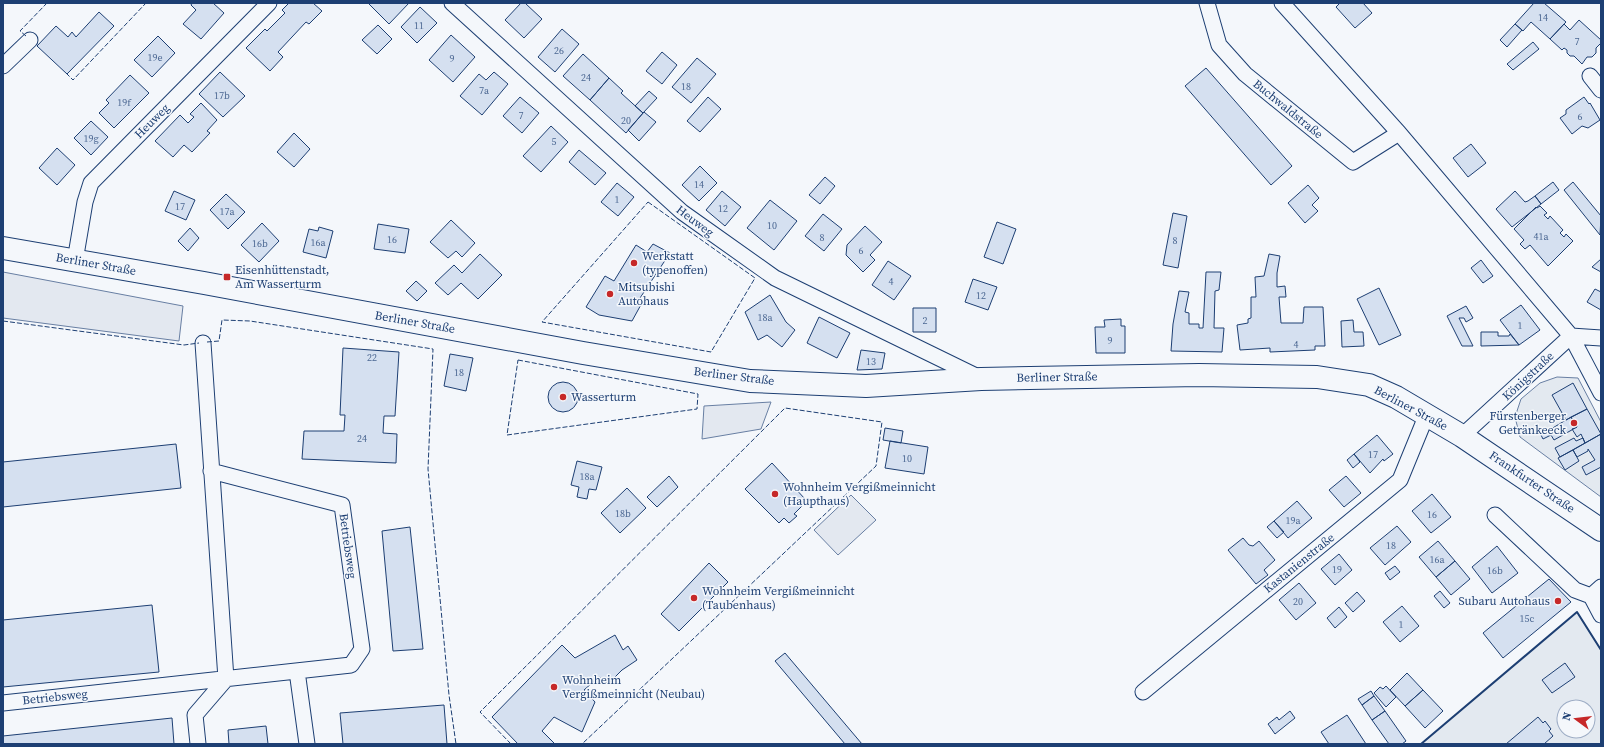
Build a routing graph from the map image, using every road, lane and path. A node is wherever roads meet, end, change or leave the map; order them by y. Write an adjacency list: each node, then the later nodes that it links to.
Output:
1 (269, 3): 11 (street, Heuweg)
2 (452, 3): 15 (street, Heuweg)
3 (1207, 3): 9 (street, Buchwaldstraße)
4 (1282, 3): 9 (street)
5 (30, 40): 6 (street)
6 (3, 66)
7 (1590, 76): 8 (street)
8 (1601, 90)
9 (1399, 133): 12 (street)
10 (3, 248): 11 (main road, Berliner Straße)
11 (75, 261): 15 (main road, Berliner Straße)
12 (1571, 336): 13 (street); 16 (street); 18 (street, Königstraße)
13 (1601, 338)
14 (204, 343): 19 (street)
15 (981, 379): 17 (main road, Berliner Straße)
16 (1601, 393)
17 (1427, 414): 18 (main road, Berliner Straße); 26 (street, Kastanienstraße)
18 (1462, 436): 21 (main road, Frankfurter Straße)
19 (211, 471): 24 (street, Betriebsweg); 25 (street)
20 (1495, 515): 22 (street)
21 (1601, 530)
22 (1596, 592): 23 (street)
23 (1601, 615)
24 (297, 671): 25 (street, Betriebsweg); 29 (street)
25 (226, 679): 27 (street, Betriebsweg); 28 (street)
26 (1142, 692)
27 (3, 702)
28 (198, 744)
29 (307, 744)

